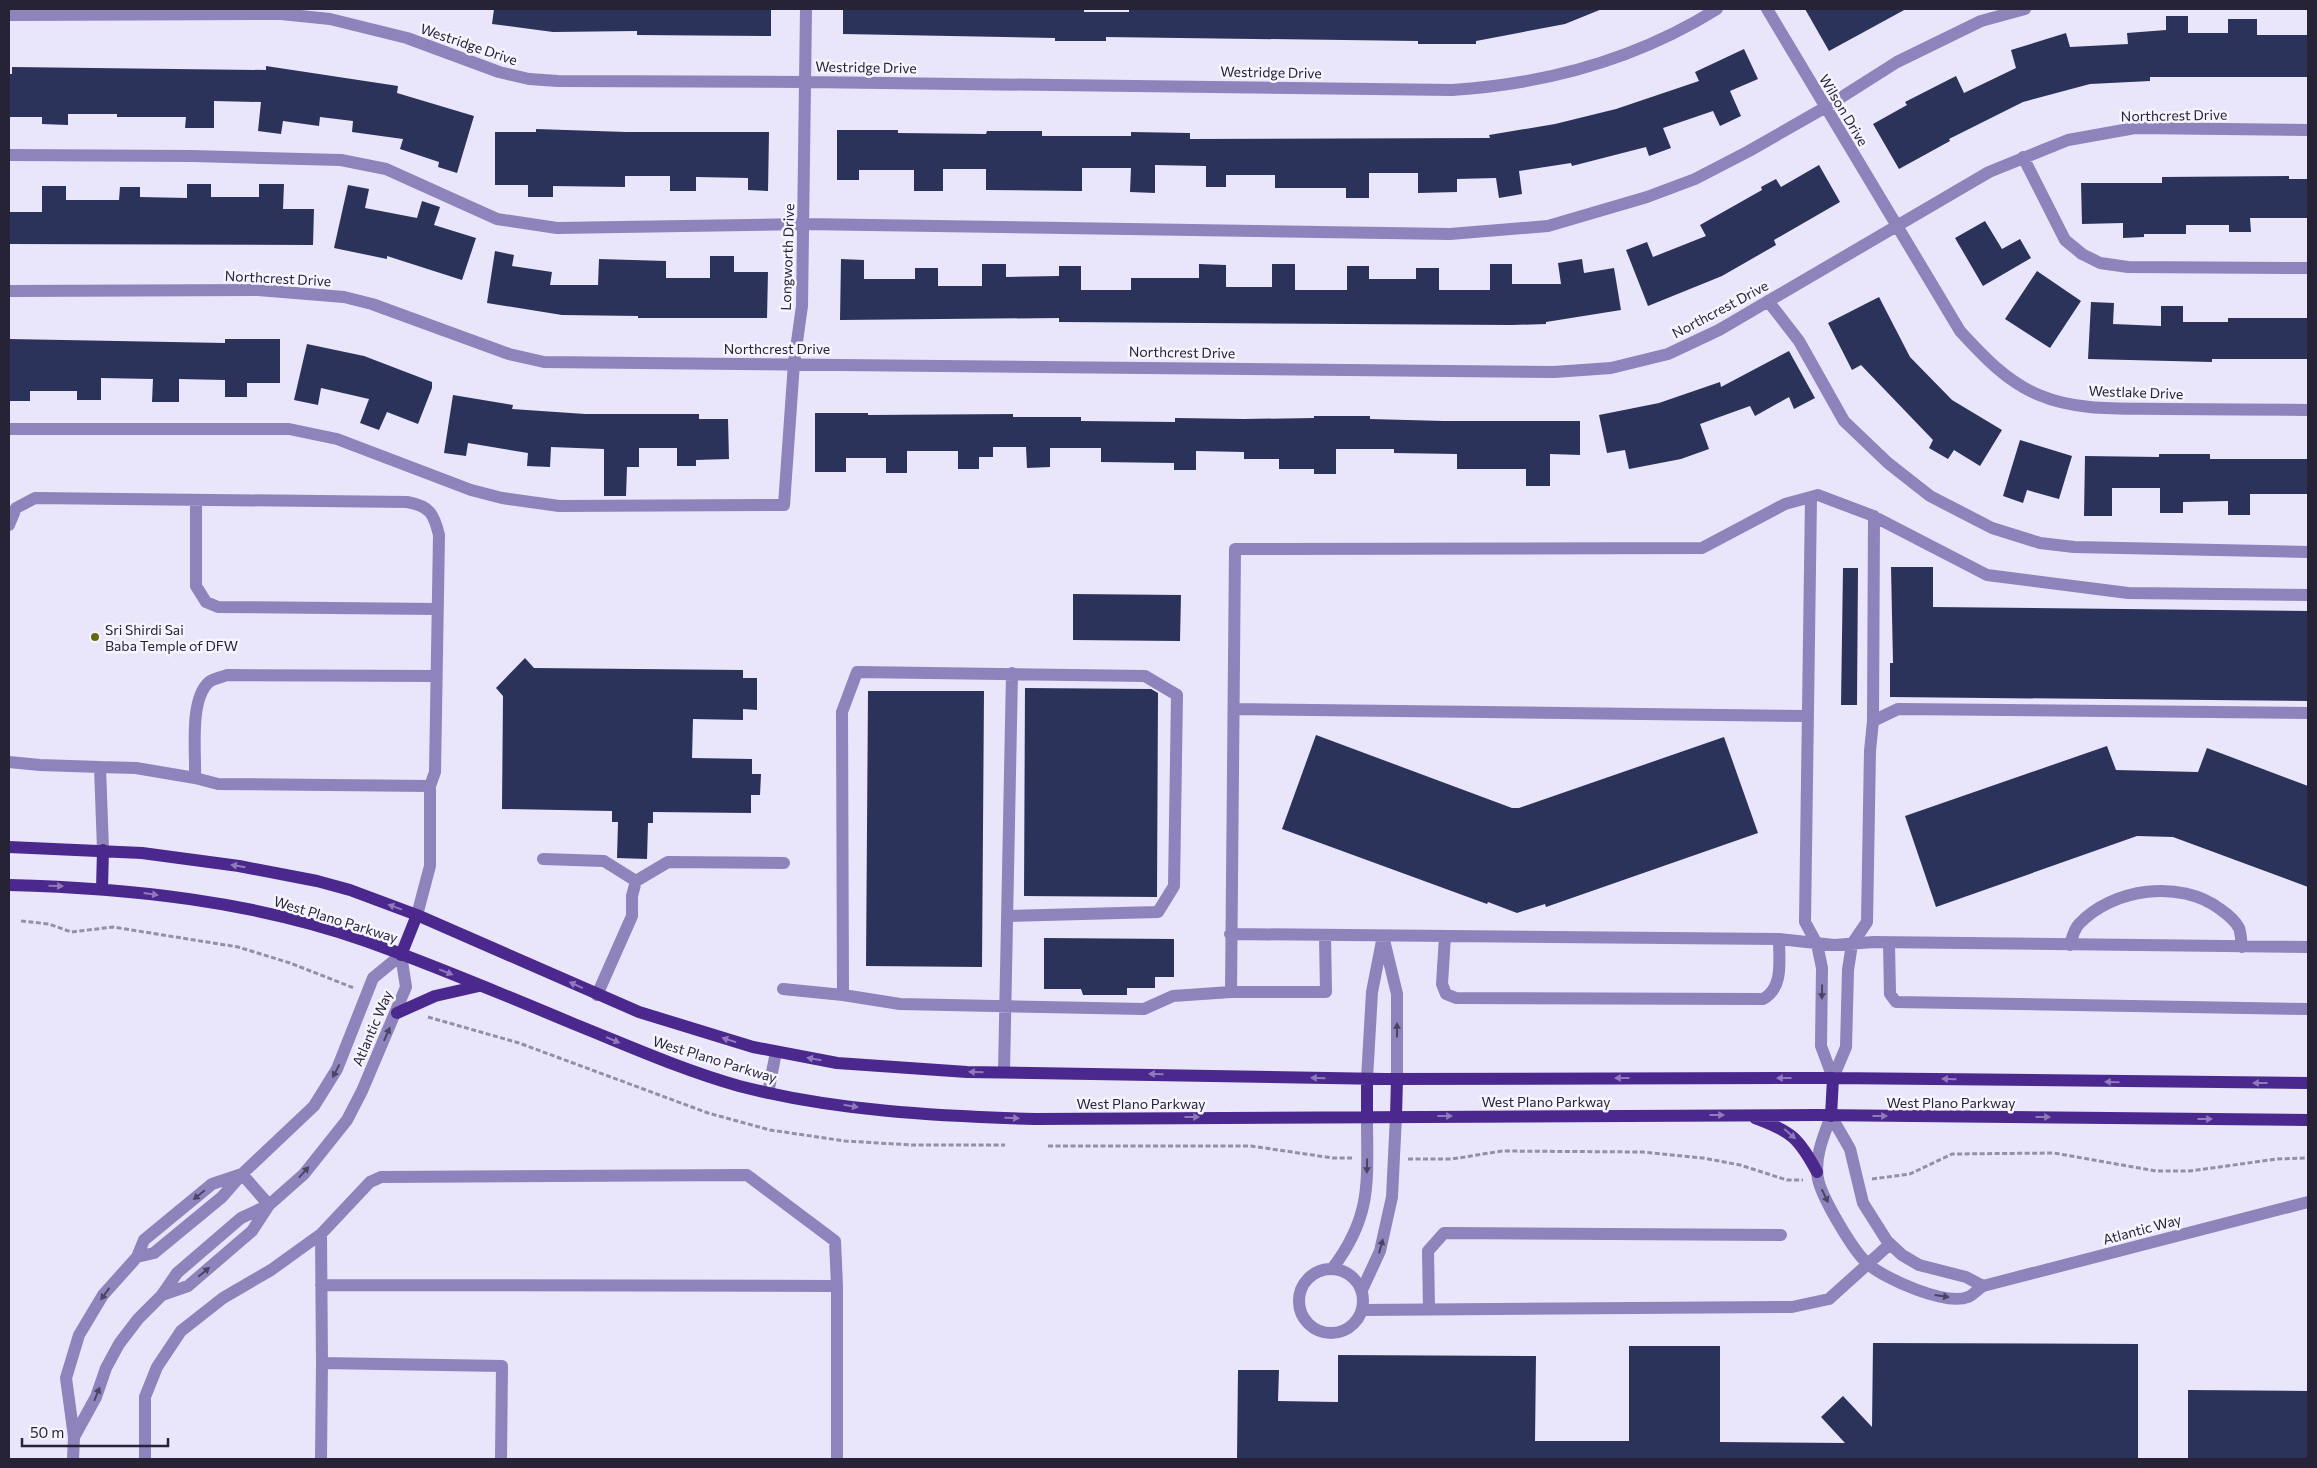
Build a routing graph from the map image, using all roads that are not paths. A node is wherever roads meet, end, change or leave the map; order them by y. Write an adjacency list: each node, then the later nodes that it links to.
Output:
1 (806, 9): 6 (street, Longworth Drive)
2 (1717, 9): 6 (street, Westridge Drive)
3 (1767, 9): 7 (street, Wilson Drive)
4 (2025, 9): 7 (street)
5 (9, 15): 6 (street, Westridge Drive)
6 (806, 82): 11 (street, Longworth Drive)
7 (1826, 107): 11 (street); 12 (street, Wilson Drive)
8 (2308, 130): 10 (street, Northcrest Drive)
9 (9, 156): 11 (street)
10 (2023, 157): 12 (street, Northcrest Drive); 13 (street)
11 (804, 224): 16 (street, Longworth Drive)
12 (1896, 226): 15 (street, Northcrest Drive); 17 (street, Westlake Drive)
13 (2308, 268)
14 (9, 291): 16 (street, Northcrest Drive)
15 (1768, 301): 16 (street, Northcrest Drive); 23 (street)
16 (794, 363): 18 (street, Longworth Drive)
17 (2308, 410)
18 (9, 428)
19 (1811, 497): 21 (street); 28 (street); 30 (street)
20 (196, 500): 22 (street); 25 (street); 25 (street)
21 (1874, 516): 24 (street); 31 (street)
22 (9, 525)
23 (2308, 552)
24 (2308, 595)
25 (437, 609): 27 (street)
26 (1012, 673): 44 (street); 44 (street); 61 (street)
27 (436, 676): 34 (street); 35 (street)
28 (1234, 709): 30 (street); 45 (street)
29 (2308, 713): 31 (street)
30 (1808, 716): 51 (street)
31 (1873, 721): 52 (street)
32 (9, 762): 33 (street)
33 (100, 767): 34 (street); 37 (street)
34 (196, 778): 35 (street)
35 (430, 786): 43 (street)
36 (9, 846): 37 (main road, West Plano Parkway)
37 (103, 850): 42 (main road); 43 (main road, West Plano Parkway, one-way to 37)
38 (543, 859): 40 (street)
39 (784, 863): 40 (street)
40 (636, 881): 60 (street)
41 (9, 885): 42 (main road, West Plano Parkway, one-way to 42)
42 (102, 889): 56 (main road, West Plano Parkway, one-way to 56)
43 (417, 914): 56 (main road); 60 (main road, West Plano Parkway, one-way to 43)
44 (1008, 916): 62 (street)
45 (1230, 934): 46 (street); 59 (street)
46 (1325, 935): 47 (street); 59 (street)
47 (1383, 936): 48 (street); 68 (street); 69 (street, one-way to 47)
48 (1445, 936): 49 (street); 49 (street)
49 (1780, 938): 51 (street)
50 (1889, 943): 52 (street); 53 (street); 63 (street)
51 (1817, 944): 52 (street); 67 (street, one-way to 67)
52 (1852, 944): 67 (street)
53 (2070, 945): 54 (street); 54 (street)
54 (2242, 947): 55 (street)
55 (2308, 947)
56 (400, 955): 57 (main road, West Plano Parkway, one-way to 57); 64 (street, Atlantic Way); 78 (street, Atlantic Way, one-way to 78)
57 (479, 986): 64 (main road); 71 (main road, West Plano Parkway, one-way to 71)
58 (783, 989): 61 (street)
59 (1231, 992): 62 (street)
60 (597, 995): 65 (main road, West Plano Parkway, one-way to 60)
61 (843, 995): 62 (street)
62 (1005, 1007): 66 (street)
63 (2308, 1009)
64 (397, 1013): 80 (street, Atlantic Way, one-way to 64)
65 (776, 1052): 66 (main road, West Plano Parkway, one-way to 65); 71 (street)
66 (1004, 1072): 68 (main road, West Plano Parkway, one-way to 66)
67 (1833, 1078): 69 (main road, West Plano Parkway, one-way to 69); 70 (main road, West Plano Parkway, one-way to 67); 74 (main road)
68 (1367, 1079): 69 (main road, West Plano Parkway); 75 (main road)
69 (1397, 1079): 73 (main road)
70 (2308, 1083)
71 (768, 1093): 75 (main road, West Plano Parkway, one-way to 75)
72 (1748, 1115): 73 (main road, West Plano Parkway, one-way to 72); 74 (main road, West Plano Parkway); 77 (main road, one-way to 77)
73 (1396, 1116): 75 (main road, West Plano Parkway); 89 (street, one-way to 73)
74 (1832, 1116): 76 (main road, West Plano Parkway, one-way to 76); 77 (street, Atlantic Way); 83 (street)
75 (1367, 1117): 85 (street, one-way to 85)
76 (2308, 1120)
77 (1817, 1172): 84 (street, Atlantic Way, one-way to 84)
78 (242, 1174): 80 (street); 93 (street, Atlantic Way, one-way to 93)
79 (2308, 1202): 88 (street, Atlantic Way)
80 (269, 1205): 93 (street, Atlantic Way, one-way to 80)
81 (321, 1234): 86 (street); 87 (street); 95 (street)
82 (1781, 1235): 90 (street)
83 (1890, 1244): 84 (street); 88 (street)
84 (1868, 1264): 88 (street, Atlantic Way, one-way to 88); 90 (street)
85 (1332, 1269): 89 (street); 91 (street)
86 (321, 1285): 87 (street); 92 (street)
87 (837, 1286): 98 (street)
88 (1983, 1286)
89 (1362, 1290): 91 (street)
90 (1429, 1309): 91 (street)
91 (1363, 1310)
92 (322, 1363): 96 (street); 97 (street)
93 (74, 1437): 94 (street, Atlantic Way)
94 (73, 1459)
95 (145, 1459)
96 (321, 1459)
97 (501, 1459)
98 (837, 1459)

